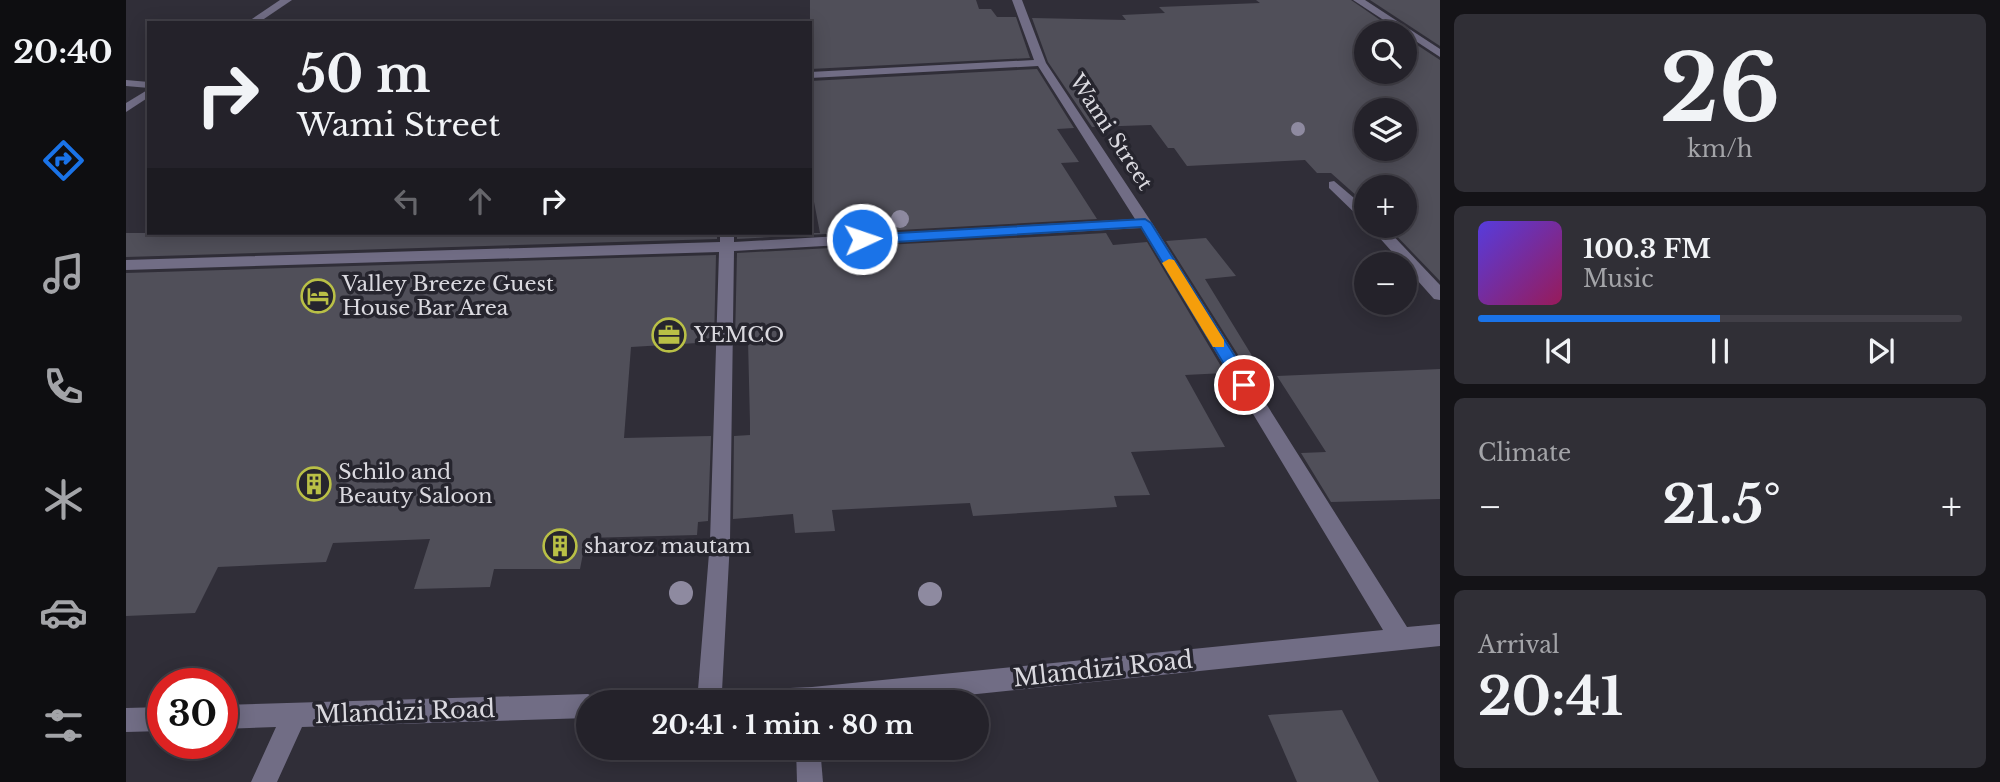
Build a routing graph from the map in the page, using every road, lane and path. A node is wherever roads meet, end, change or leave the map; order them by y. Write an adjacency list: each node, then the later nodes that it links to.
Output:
1 (287, 0): 4 (street)
2 (1017, 0): 6 (street, Wami Street)
3 (1358, 0): 5 (street)
4 (254, 21)
5 (1440, 54)
6 (1041, 63): 7 (street); 14 (street, Wami Street)
7 (812, 75)
8 (126, 83): 9 (street)
9 (147, 85)
10 (147, 93): 11 (street)
11 (126, 108)
12 (1334, 185): 13 (street)
13 (1354, 204)
14 (1145, 223): 16 (street); 20 (street, Wami Street)
15 (1387, 238): 18 (street)
16 (726, 240): 17 (street); 21 (street)
17 (126, 265)
18 (1440, 295)
19 (1440, 635): 20 (street, Mlandizi Road)
20 (1401, 639): 22 (street, Mlandizi Road)
21 (710, 690)
22 (909, 690)
23 (576, 706): 24 (street, Mlandizi Road)
24 (294, 716): 25 (street, Mlandizi Road); 29 (street)
25 (238, 718)
26 (147, 719): 27 (street)
27 (126, 720)
28 (809, 760): 30 (street)
29 (264, 782)
30 (810, 782)

